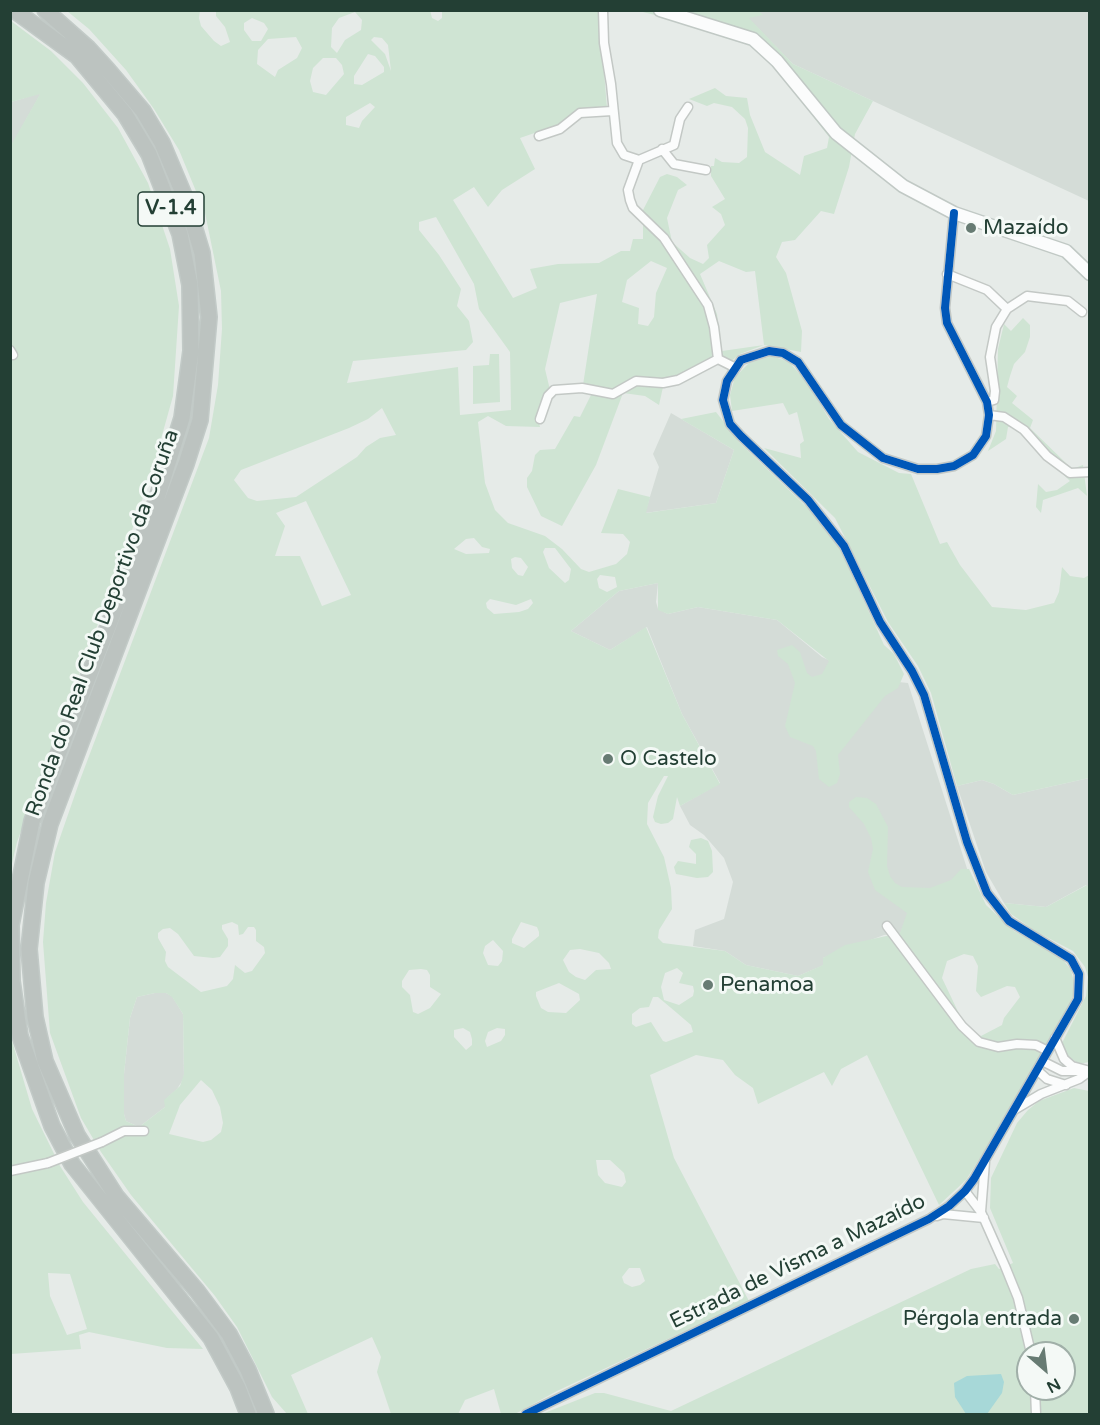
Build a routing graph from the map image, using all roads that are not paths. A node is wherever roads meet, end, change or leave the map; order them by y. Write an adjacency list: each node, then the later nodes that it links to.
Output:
1 (14, 10): 37 (highway, Ronda do Real Club Deportivo da Coruña / V-1.4)
2 (45, 10): 38 (highway, Ronda do Real Club Deportivo da Coruña / V-1.4)
3 (603, 10): 6 (street)
4 (660, 10): 11 (street)
5 (688, 107): 8 (street)
6 (612, 111): 7 (street); 9 (street)
7 (539, 136)
8 (662, 149): 9 (street); 10 (street)
9 (639, 160): 16 (street)
10 (706, 170)
11 (954, 213): 12 (street); 13 (street)
12 (947, 274): 14 (street); 18 (street)
13 (1089, 274)
14 (1006, 309): 15 (street); 18 (street)
15 (1082, 312)
16 (718, 359): 17 (street); 20 (street)
17 (734, 368): 19 (street); 23 (street, Estrada de Visma a Mazaído)
18 (987, 402): 19 (street)
19 (989, 415): 21 (street)
20 (540, 419)
21 (1089, 472)
22 (887, 926): 24 (street)
23 (1055, 1038): 24 (street, Estrada de Visma a Mazaído); 27 (street)
24 (1048, 1051): 25 (street, Estrada de Visma a Mazaído)
25 (1042, 1061): 26 (street, Estrada de Visma a Mazaído); 27 (street)
26 (1037, 1070): 28 (street); 29 (street, Estrada de Visma a Mazaído)
27 (1089, 1071): 28 (street)
28 (1066, 1085): 29 (street)
29 (1011, 1112): 31 (street, Estrada de Visma a Mazaído)
30 (144, 1131): 32 (street, bridge)
31 (985, 1160): 33 (street, Estrada de Visma a Mazaído); 34 (street)
32 (10, 1171)
33 (965, 1191): 34 (street); 35 (street, Estrada de Visma a Mazaído)
34 (983, 1215): 35 (street); 36 (street)
35 (929, 1220): 39 (street, Estrada de Visma a Mazaído)
36 (1028, 1341)
37 (248, 1414)
38 (266, 1414)
39 (526, 1414)

